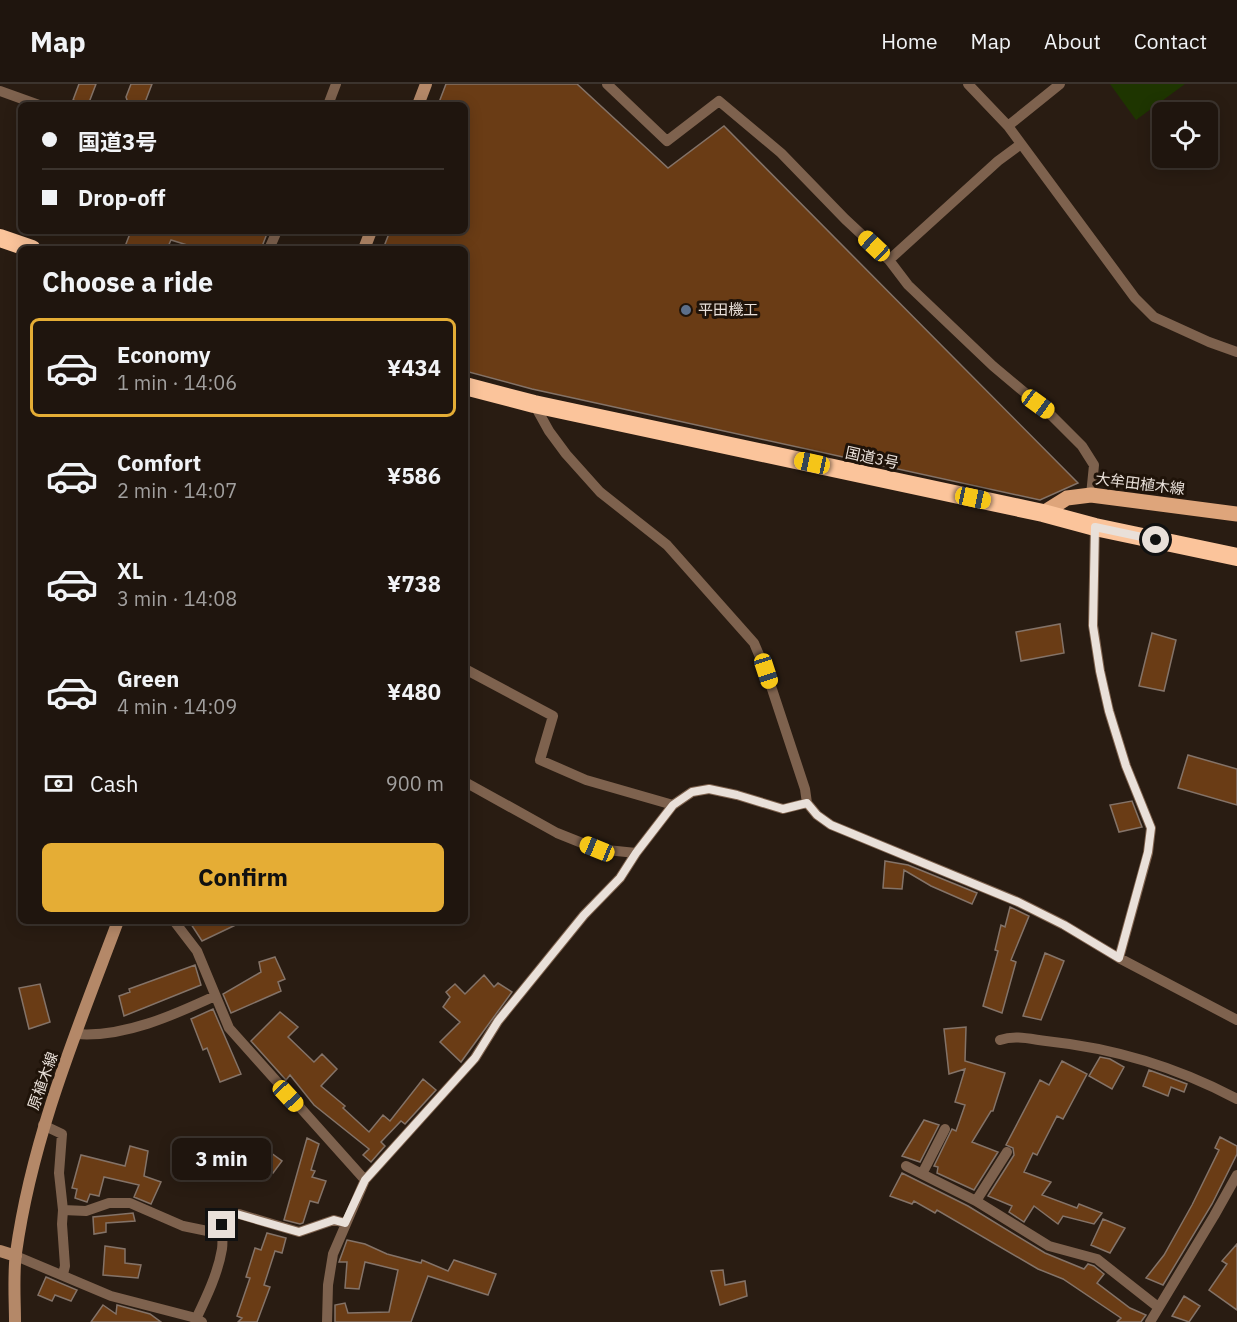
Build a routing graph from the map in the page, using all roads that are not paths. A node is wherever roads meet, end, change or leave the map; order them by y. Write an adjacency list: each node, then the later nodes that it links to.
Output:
1 (336, 84): 8 (street)
2 (426, 84): 9 (main road)
3 (607, 84): 14 (street)
4 (968, 84): 10 (street)
5 (1060, 84): 10 (street)
6 (0, 91): 7 (street)
7 (31, 102)
8 (329, 102)
9 (419, 102)
10 (1008, 126): 11 (street)
11 (1021, 144): 14 (street); 15 (street)
12 (0, 238): 13 (highway)
13 (23, 246)
14 (889, 260): 18 (street)
15 (1237, 352)
16 (468, 387): 17 (highway, 国道3号)
17 (534, 404): 19 (highway, 国道3号); 25 (street)
18 (1091, 495): 19 (main road, 大牟田植木線); 20 (main road, 大牟田植木線)
19 (1043, 513): 21 (highway, 国道3号)
20 (1237, 514)
21 (1095, 527): 22 (highway, 国道3号); 30 (street)
22 (1237, 557)
23 (468, 671): 26 (street)
24 (468, 784): 27 (street)
25 (807, 803): 26 (street); 30 (street)
26 (673, 805): 27 (street)
27 (636, 853): 42 (street)
28 (117, 924): 33 (main road, 原植木線)
29 (176, 924): 31 (street)
30 (1119, 958): 32 (street)
31 (215, 996): 33 (street); 42 (street)
32 (1237, 1020)
33 (76, 1034): 36 (main road, 原植木線)
34 (1000, 1040): 35 (street)
35 (1237, 1099)
36 (44, 1125): 44 (street); 48 (main road, 原植木線)
37 (945, 1129): 40 (street)
38 (1006, 1152): 43 (street)
39 (906, 1166): 40 (street)
40 (922, 1174): 43 (street)
41 (1237, 1174): 50 (street)
42 (365, 1180): 45 (street)
43 (976, 1201): 50 (street)
44 (63, 1210): 46 (street); 49 (street)
45 (345, 1223): 46 (street); 53 (street)
46 (222, 1234): 51 (street)
47 (0, 1251): 48 (main road)
48 (16, 1256): 49 (street); 52 (main road, 原植木線)
49 (63, 1274): 51 (street)
50 (1158, 1306): 54 (street)
51 (199, 1320)
52 (15, 1322)
53 (327, 1322)
54 (1150, 1322)

